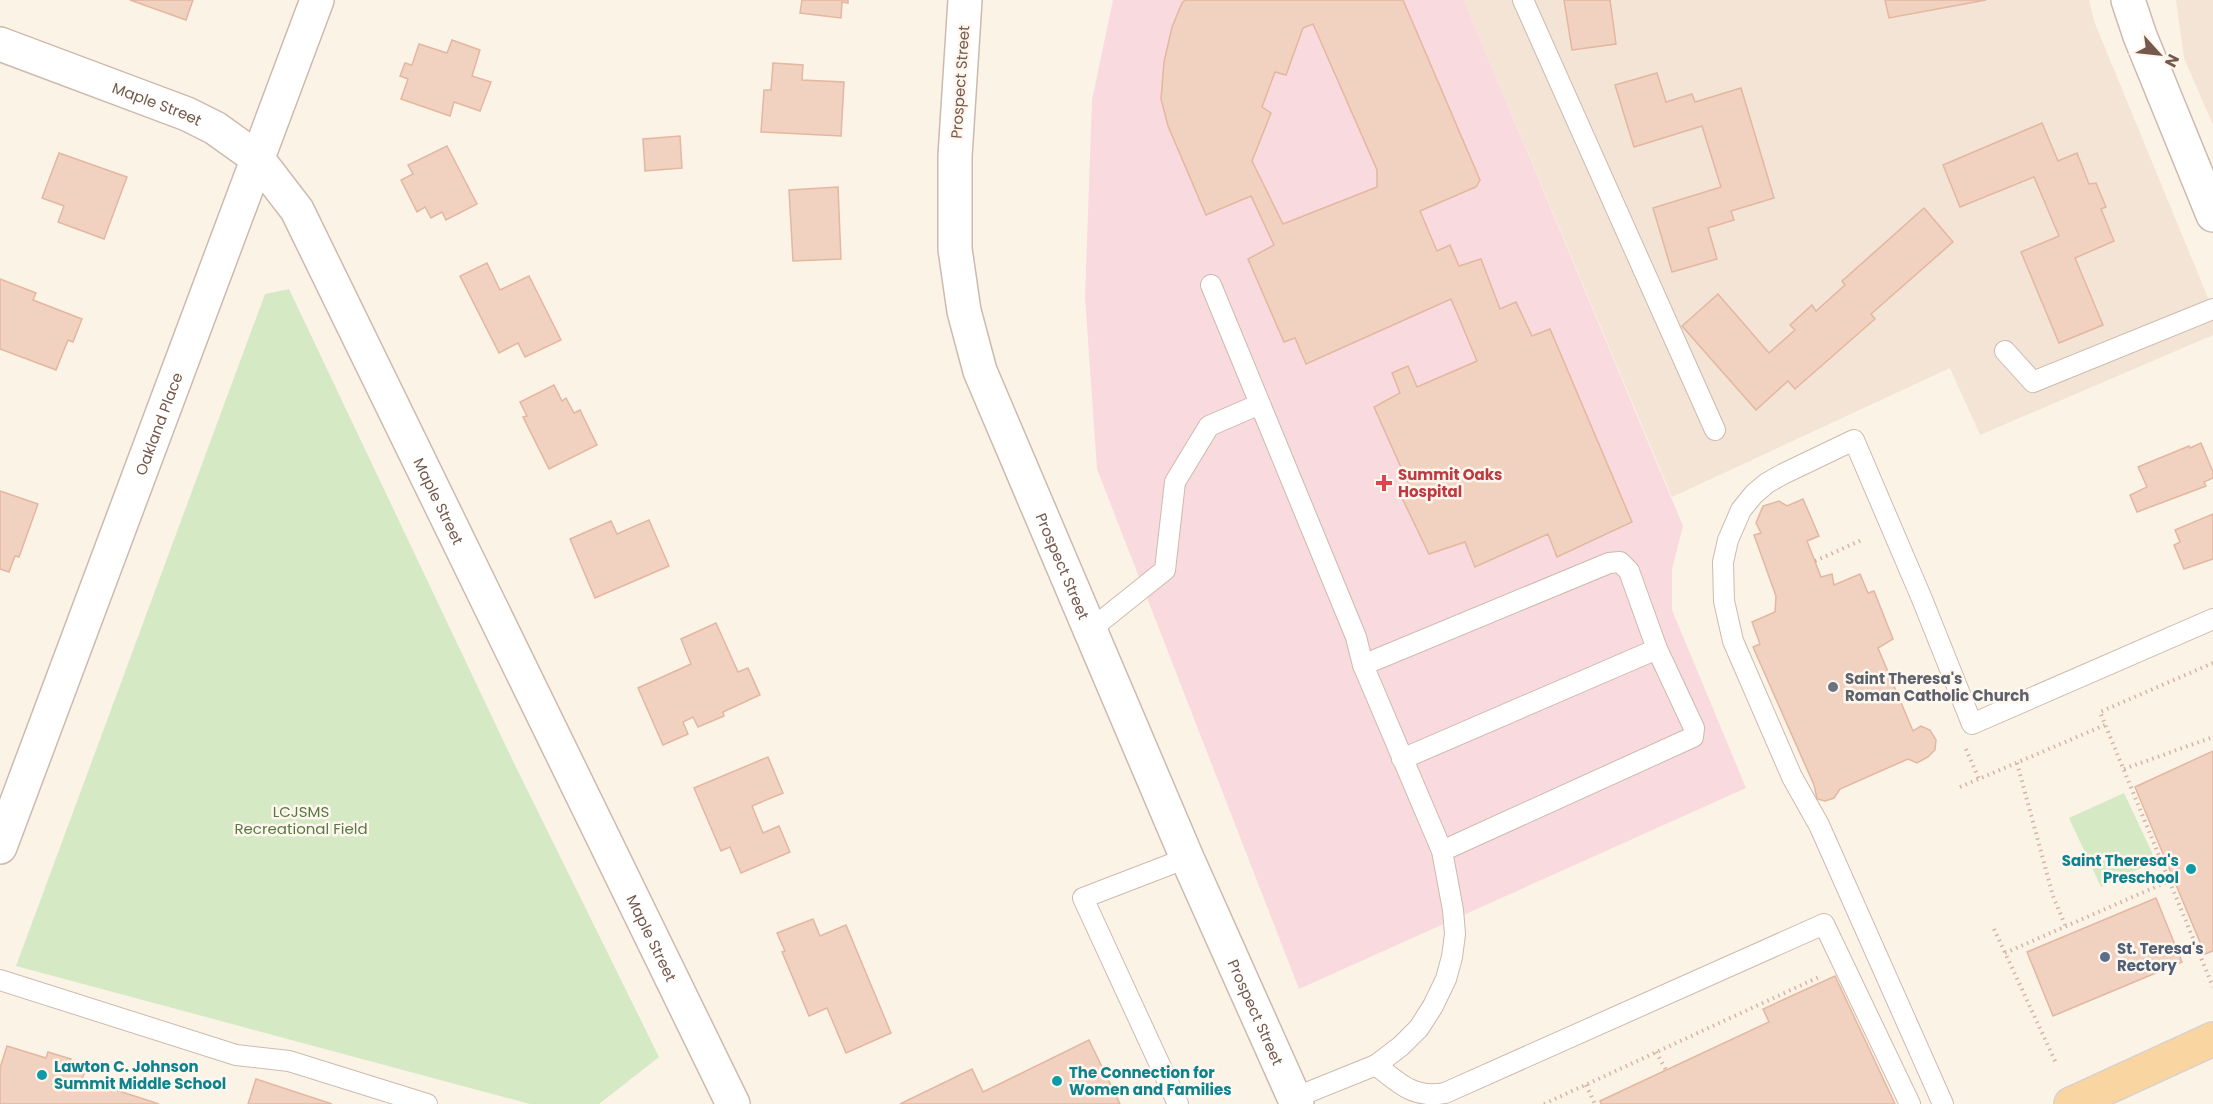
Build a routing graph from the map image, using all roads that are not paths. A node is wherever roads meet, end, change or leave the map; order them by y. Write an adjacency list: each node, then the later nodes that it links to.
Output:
1 (317, 0): 6 (street, Oakland Place)
2 (965, 0): 14 (street, Prospect Street)
3 (1523, 0): 12 (lane)
4 (2128, 0): 7 (street)
5 (0, 44): 6 (street, Maple Street)
6 (257, 158): 18 (street, Oakland Place); 26 (street, Maple Street)
7 (2213, 215)
8 (1211, 285): 11 (lane)
9 (2213, 309): 10 (lane)
10 (2006, 351)
11 (1260, 404): 14 (lane); 16 (lane)
12 (1715, 430)
13 (2213, 619): 29 (lane)
14 (1090, 630): 20 (street, Prospect Street)
15 (1657, 649): 16 (lane); 17 (lane); 19 (lane)
16 (1363, 665): 17 (lane)
17 (1402, 759): 19 (lane)
18 (0, 847)
19 (1442, 850): 23 (lane)
20 (1187, 858): 24 (street, Prospect Street); 27 (lane)
21 (0, 980): 25 (lane)
22 (2213, 1039): 30 (main road)
23 (1376, 1065): 24 (lane); 28 (lane)
24 (1296, 1101)
25 (427, 1104)
26 (733, 1104)
27 (1178, 1104)
28 (1910, 1104)
29 (1943, 1104)
30 (2071, 1104)

